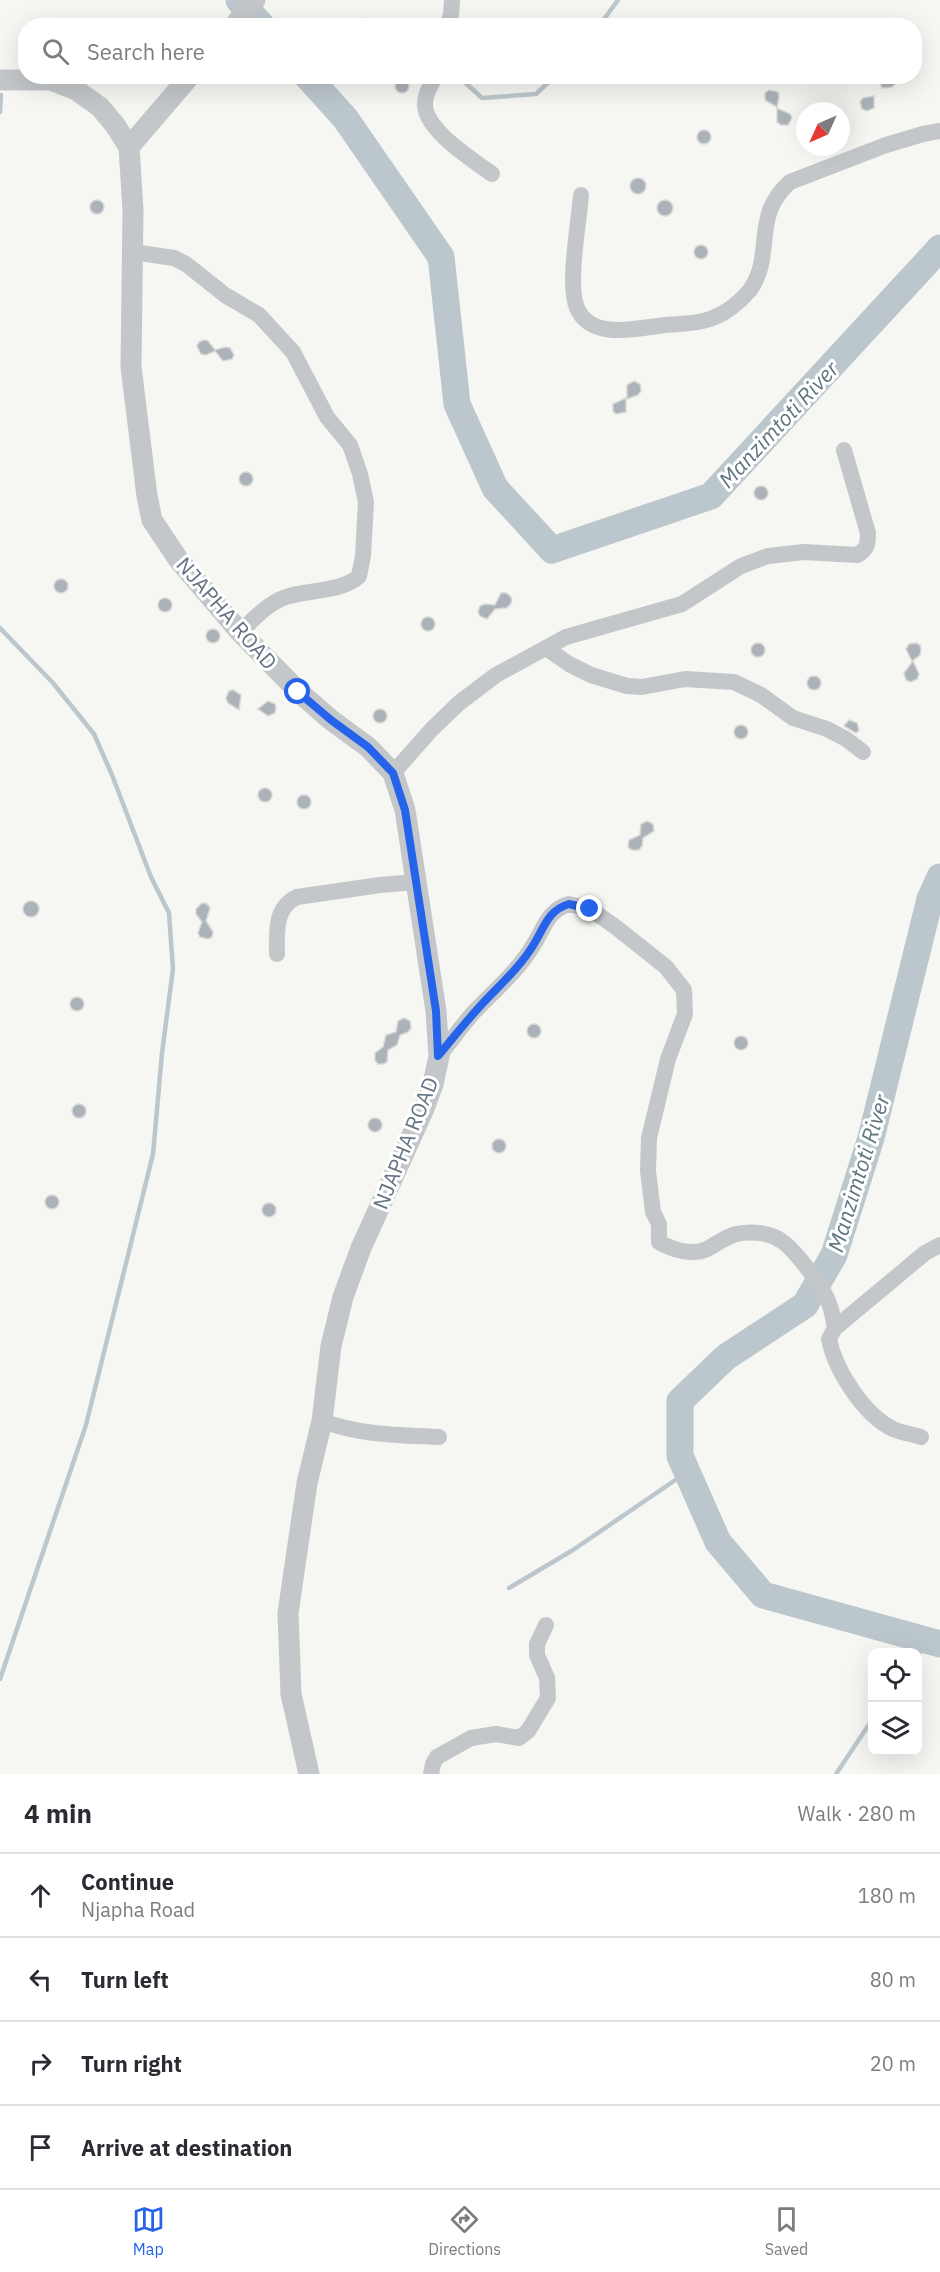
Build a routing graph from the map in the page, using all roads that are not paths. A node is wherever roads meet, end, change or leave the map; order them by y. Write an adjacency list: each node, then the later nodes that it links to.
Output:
1 (452, 0): 4 (street)
2 (253, 2): 3 (street)
3 (240, 18)
4 (450, 18)
5 (0, 80): 6 (street, NJAPHA ROAD)
6 (18, 80)
7 (61, 84): 11 (street, NJAPHA ROAD)
8 (183, 84): 11 (street)
9 (432, 84): 12 (street)
10 (940, 131): 13 (street)
11 (129, 147): 14 (street, NJAPHA ROAD)
12 (492, 174)
13 (581, 195)
14 (133, 252): 16 (street, NJAPHA ROAD); 16 (street)
15 (844, 450): 17 (street)
16 (240, 632): 19 (street, NJAPHA ROAD)
17 (546, 648): 18 (street); 19 (street)
18 (862, 752)
19 (393, 773): 20 (street, NJAPHA ROAD)
20 (416, 882): 21 (street); 22 (street, NJAPHA ROAD)
21 (276, 954)
22 (438, 1056): 24 (street); 25 (street, NJAPHA ROAD)
23 (940, 1245): 24 (street)
24 (835, 1328): 27 (street)
25 (322, 1421): 26 (street); 29 (street, NJAPHA ROAD)
26 (439, 1437)
27 (921, 1437)
28 (546, 1625): 30 (street)
29 (309, 1774)
30 (431, 1774)

